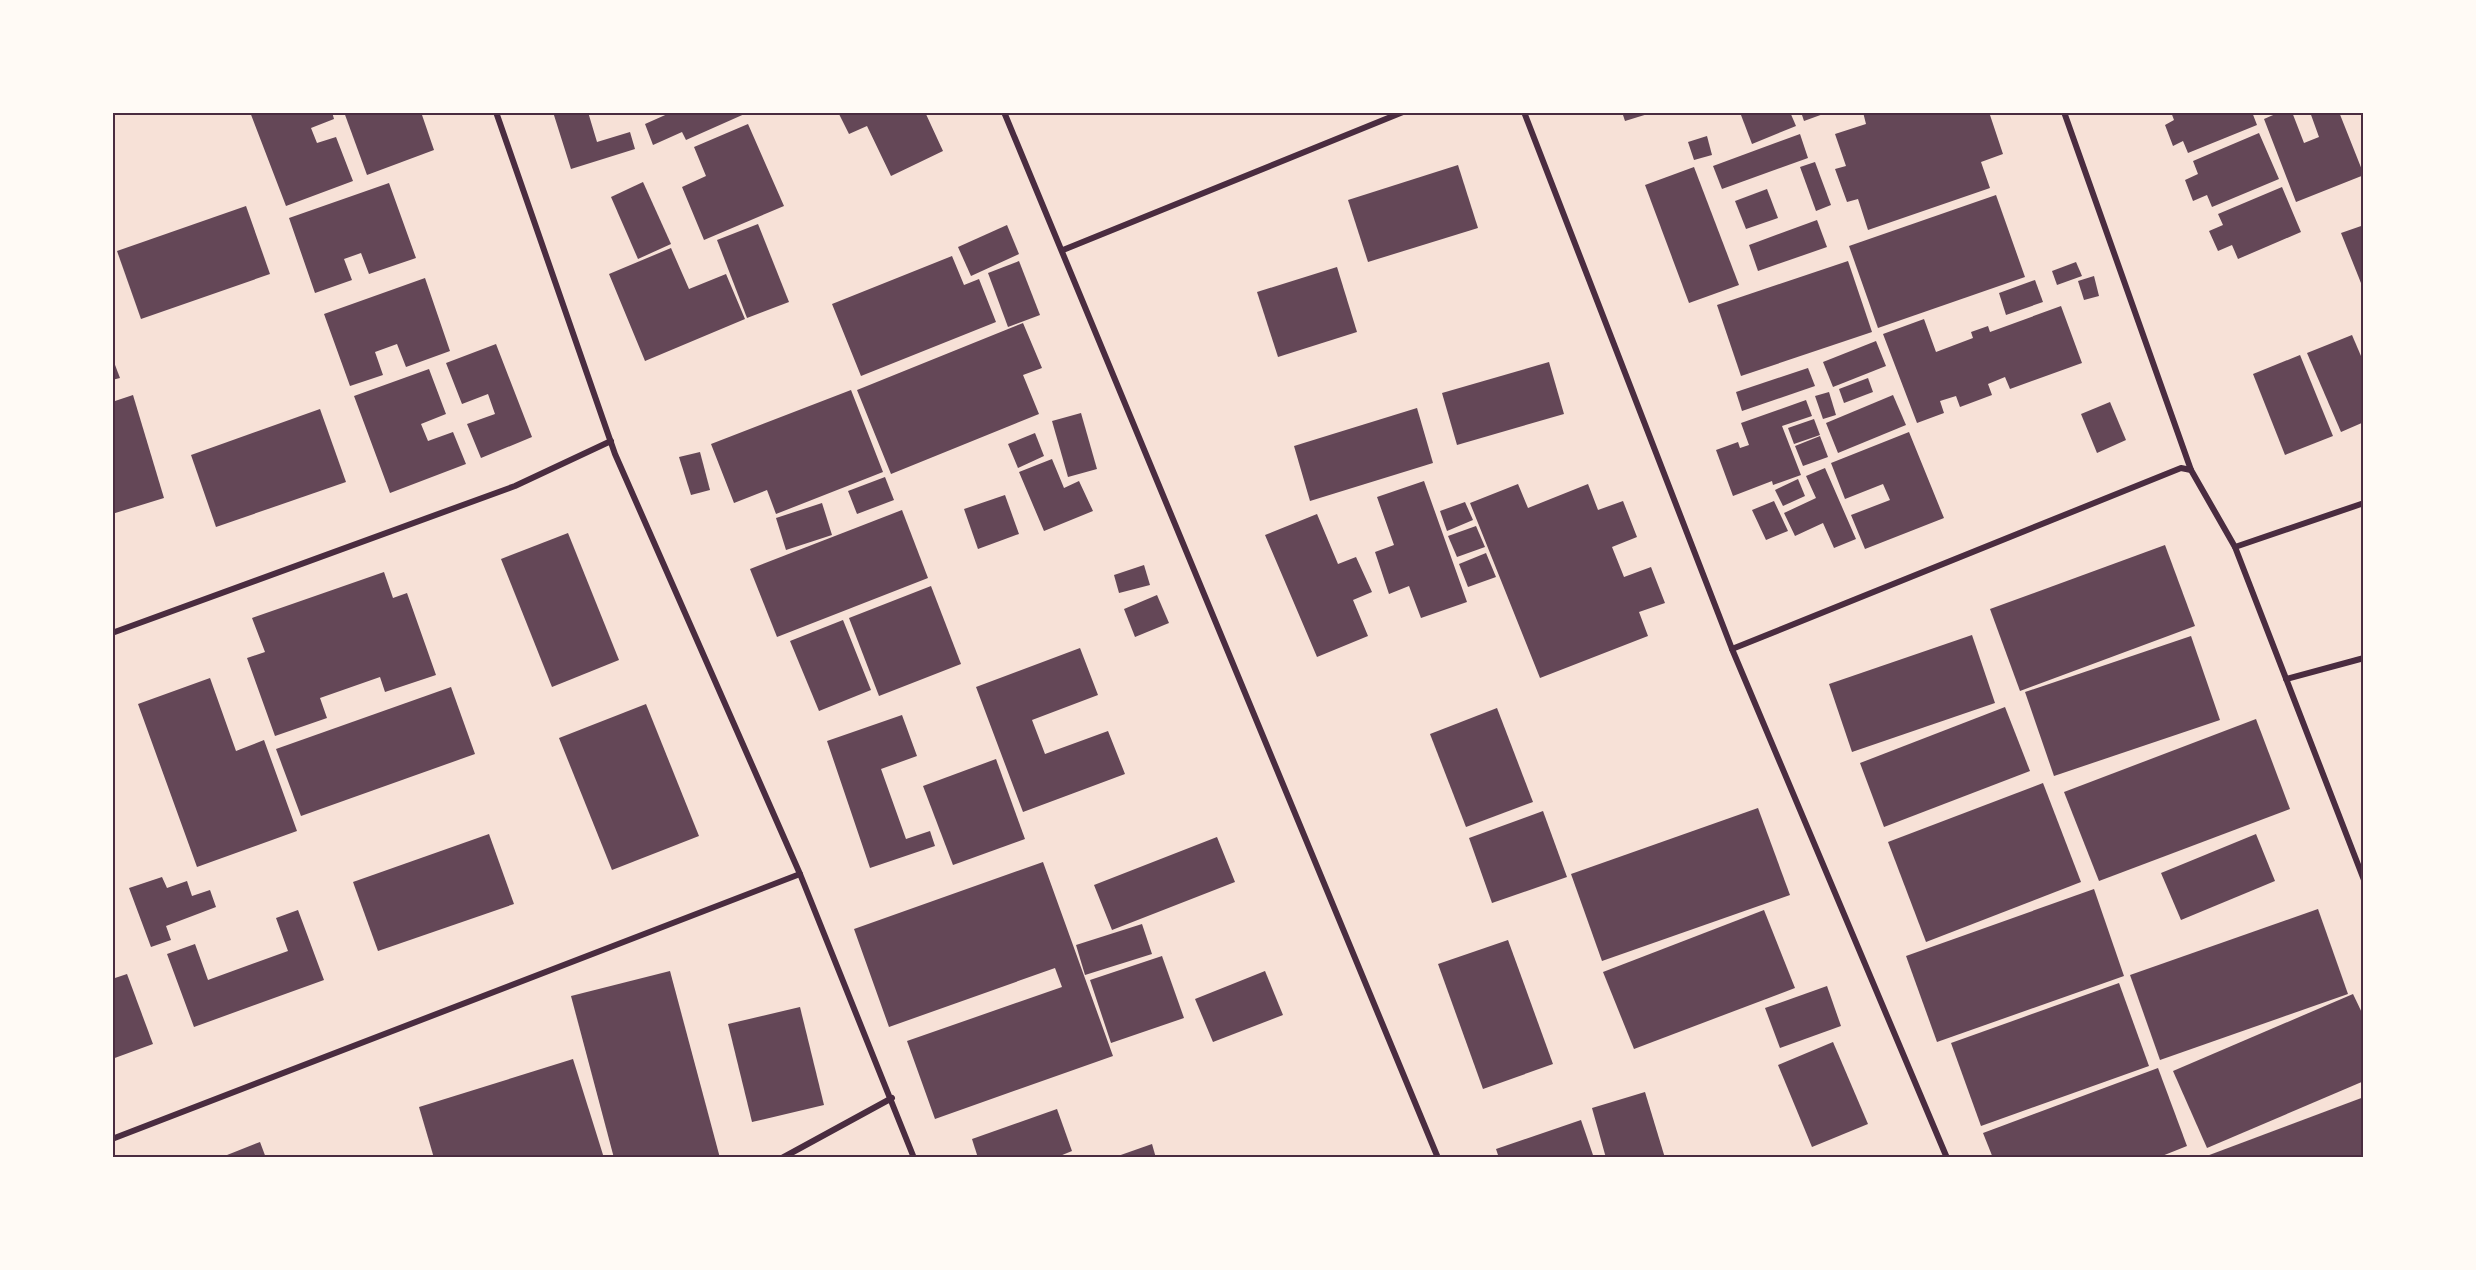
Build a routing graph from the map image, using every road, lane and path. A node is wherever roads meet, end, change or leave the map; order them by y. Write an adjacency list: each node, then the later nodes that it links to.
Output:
1 (496, 112): 7 (street)
2 (1004, 112): 6 (street)
3 (1403, 112): 6 (street)
4 (1524, 112): 12 (street)
5 (2064, 112): 8 (street)
6 (1063, 250): 21 (street)
7 (611, 441): 11 (street); 15 (street)
8 (2191, 470): 10 (street); 12 (street)
9 (2364, 503): 10 (street)
10 (2235, 547): 14 (street)
11 (112, 633)
12 (1732, 649): 22 (street)
13 (2364, 658): 14 (street)
14 (2286, 679): 16 (street)
15 (800, 874): 17 (street); 18 (street)
16 (2364, 880)
17 (892, 1098): 19 (street); 20 (street)
18 (112, 1139)
19 (782, 1158)
20 (914, 1158)
21 (1438, 1158)
22 (1947, 1158)

